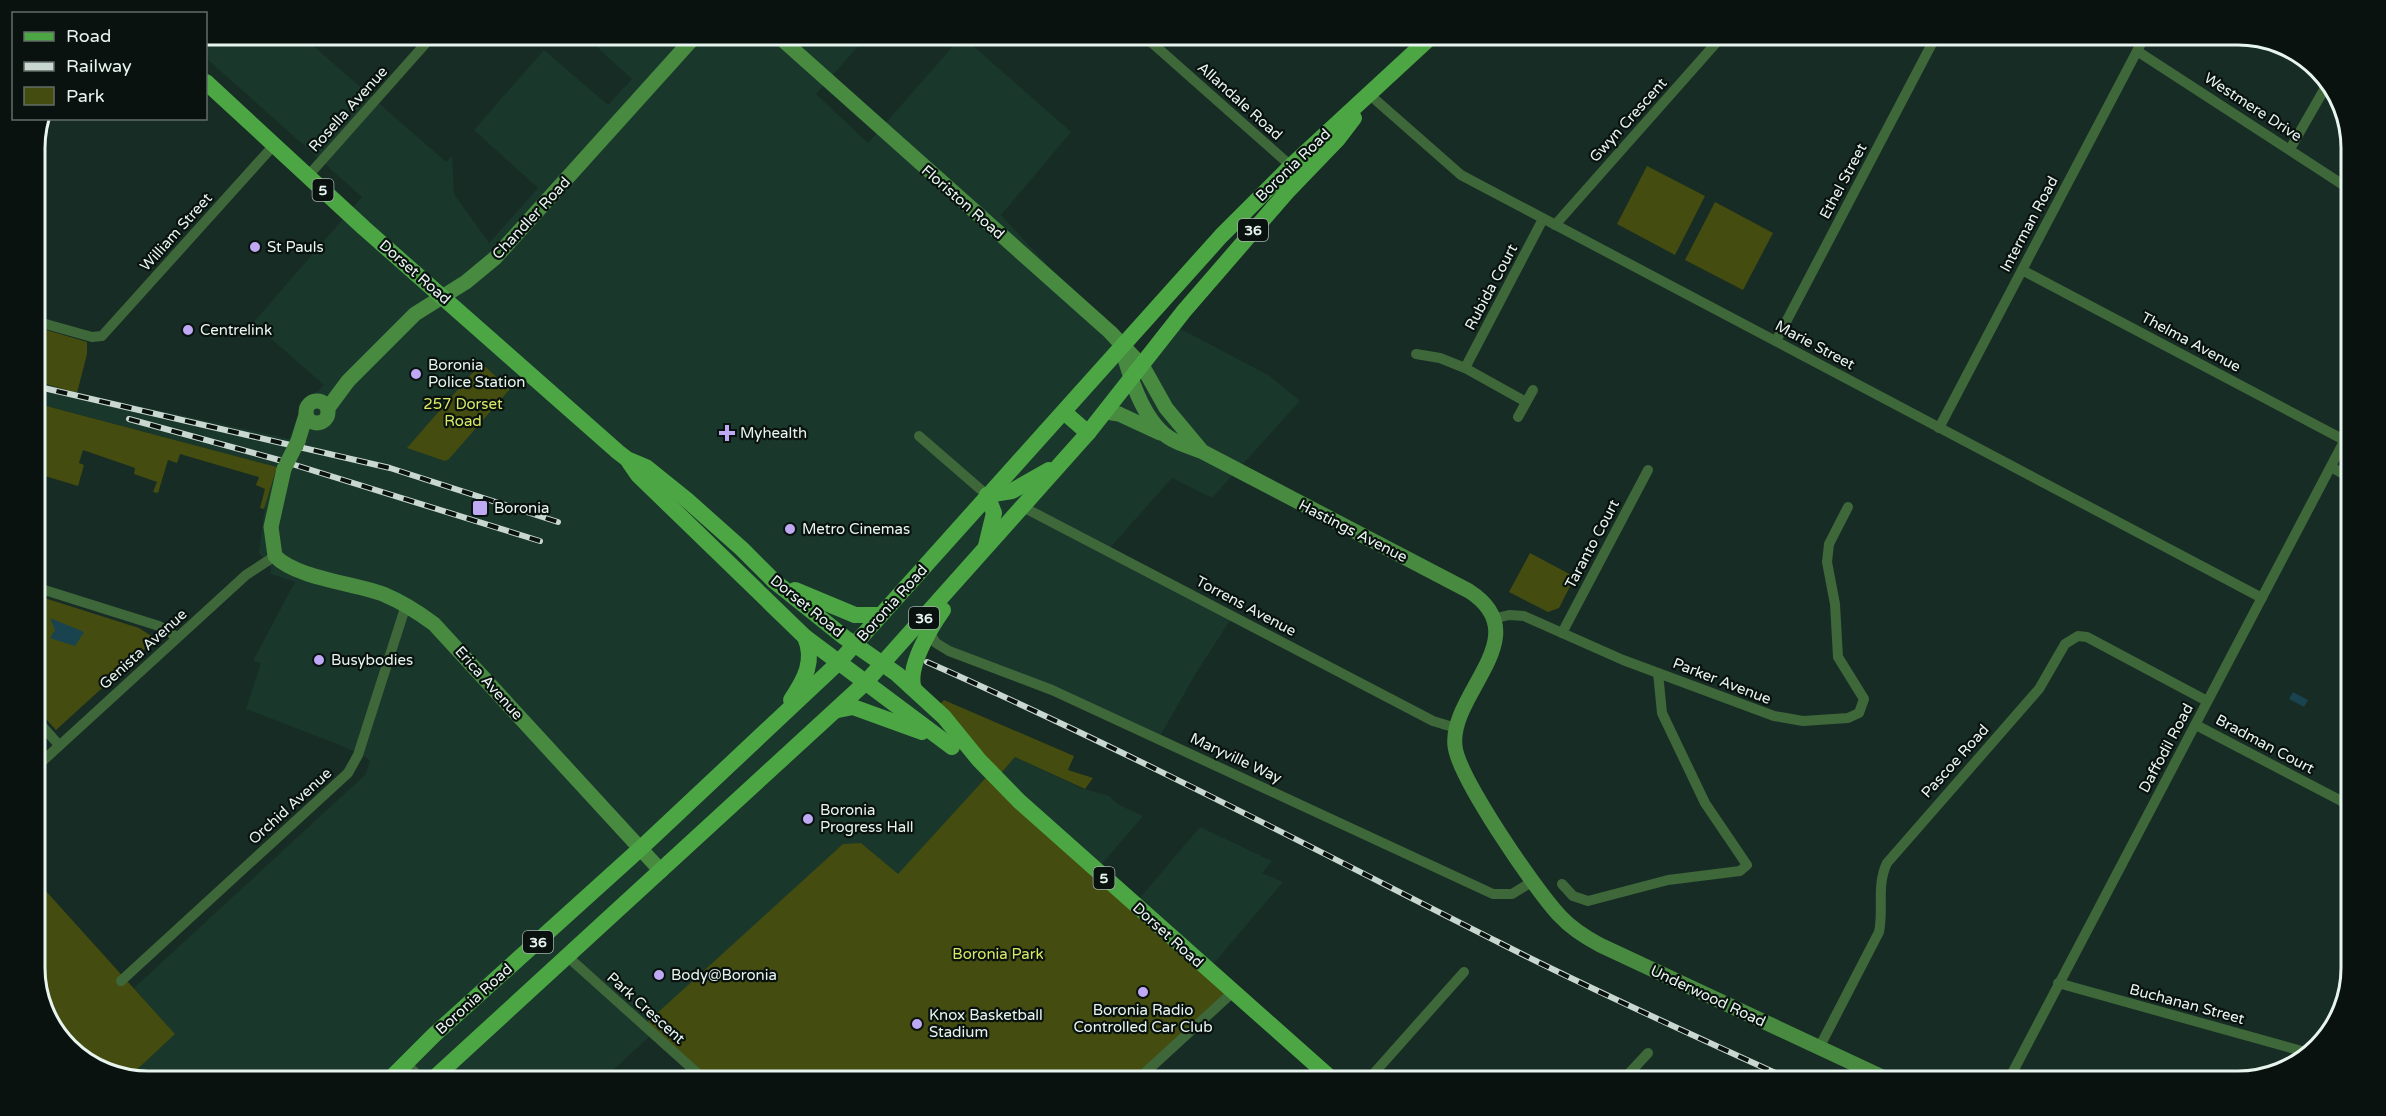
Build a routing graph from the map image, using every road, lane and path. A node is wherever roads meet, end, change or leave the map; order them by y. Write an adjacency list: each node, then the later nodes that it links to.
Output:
1 (424, 45): 16 (street, Rosella Avenue)
2 (688, 45): 21 (main road, Chandler Road)
3 (788, 45): 24 (main road, Floriston Road)
4 (1154, 45): 15 (street, Allandale Road)
5 (1422, 45): 12 (main road, Boronia Road / 36)
6 (1714, 45): 19 (street, Gwyn Crescent)
7 (1931, 45): 23 (street, Ethel Street)
8 (2140, 45): 9 (street, Interman Road)
9 (2137, 51): 14 (street, Westmere Drive); 20 (street, Interman Road)
10 (207, 83): 13 (main road, Dorset Road / 5)
11 (2323, 91): 14 (street)
12 (1369, 96): 15 (main road, Boronia Road / 36); 18 (street, Marie Street); 26 (main road, Boronia Road / 36)
13 (274, 144): 16 (main road, Dorset Road / 5); 22 (street, William Street)
14 (2290, 148): 17 (street, Westmere Drive)
15 (1291, 166): 24 (main road, Boronia Road / 36)
16 (308, 176): 21 (main road, Dorset Road / 5)
17 (2341, 183)
18 (1543, 219): 19 (street, Marie Street); 27 (street, Rubida Court)
19 (1555, 225): 23 (street, Marie Street)
20 (2022, 270): 34 (street, Interman Road); 38 (street, Thelma Avenue)
21 (442, 296): 41 (main road, Dorset Road / 5); 50 (main road, Chandler Road, bridge)
22 (45, 324)
23 (1776, 341): 34 (street, Marie Street)
24 (1121, 345): 26 (main road, Hastings Avenue); 28 (main road); 31 (main road, Boronia Road / 36)
25 (1416, 354): 27 (street)
26 (1143, 367): 28 (main road, Boronia Road / 36); 40 (main road, Hastings Avenue)
27 (1465, 368): 30 (street)
28 (1131, 382): 32 (main road, Boronia Road / 36); 37 (main road, Hastings Avenue)
29 (1533, 390): 30 (street)
30 (1526, 402): 33 (street)
31 (1064, 412): 35 (main road); 46 (main road, Boronia Road / 36)
32 (1106, 412): 35 (main road, Boronia Road / 36); 37 (main road)
33 (1518, 417)
34 (1939, 428): 54 (street, Marie Street)
35 (1088, 433): 42 (main road, Boronia Road / 36)
36 (919, 436): 46 (street)
37 (1168, 437): 40 (main road, Hastings Avenue)
38 (2341, 438)
39 (2341, 450): 43 (street, Daffodil Road)
40 (1203, 452): 57 (main road, Hastings Avenue)
41 (627, 459): 52 (main road, Dorset Road / 5); 61 (main road, Dorset Road / 5)
42 (1063, 462): 46 (main road); 47 (main road, Boronia Road / 36)
43 (2331, 467): 45 (street); 54 (street, Daffodil Road)
44 (1648, 470): 59 (street, Taranto Court)
45 (2341, 472)
46 (987, 495): 49 (main road); 56 (main road, Boronia Road / 36)
47 (1023, 507): 49 (main road, Boronia Road / 36); 71 (street, Torrens Avenue)
48 (1848, 507): 65 (street, Parker Avenue)
49 (985, 550): 51 (main road, Boronia Road / 36)
50 (275, 556): 55 (main road, Erica Avenue); 60 (street, Genista Avenue)
51 (965, 573): 58 (main road, Boronia Road); 64 (main road, Boronia Road / 36)
52 (774, 581): 56 (main road); 62 (main road, Dorset Road / 5)
53 (45, 590): 60 (street)
54 (2262, 598): 68 (street, Daffodil Road)
55 (406, 605): 79 (main road, Erica Avenue); 85 (street, Orchid Avenue)
56 (881, 615): 62 (main road, Boronia Road / 36)
57 (1493, 620): 59 (street); 71 (main road)
58 (929, 632): 67 (main road, Boronia Road); 82 (street, Maryville Way)
59 (1562, 633): 65 (street)
60 (177, 637): 74 (street, Genista Avenue)
61 (806, 637): 63 (main road, Dorset Road / 5); 73 (main road)
62 (855, 644): 63 (main road, Boronia Road / 36); 64 (main road, Dorset Road / 5)
63 (838, 663): 66 (main road, Dorset Road / 5); 73 (main road, Boronia Road / 36)
64 (884, 663): 66 (main road, Boronia Road / 36); 67 (main road, Dorset Road / 5)
65 (1658, 673): 81 (street, Parker Avenue)
66 (865, 683): 69 (main road, Boronia Road / 36); 75 (main road, Dorset Road / 5)
67 (914, 689): 77 (main road, Dorset Road / 5)
68 (2207, 701): 70 (street, Daffodil Road); 88 (street, Pascoe Road)
69 (838, 710): 75 (main road, Dorset Road); 80 (main road, Boronia Road / 36)
70 (2196, 725): 78 (street, Bradman Court); 86 (street, Daffodil Road)
71 (1456, 728): 82 (main road)
72 (45, 729): 74 (street)
73 (770, 729): 79 (main road, Boronia Road / 36)
74 (59, 745): 76 (street, Genista Avenue)
75 (952, 747): 77 (main road, Dorset Road / 5)
76 (45, 758)
77 (979, 760): 87 (main road, Dorset Road / 5)
78 (2341, 801)
79 (641, 848): 80 (main road, Erica Avenue); 91 (main road, Boronia Road / 36)
80 (661, 871): 83 (main road, Boronia Road / 36)
81 (1562, 884)
82 (1536, 886): 88 (main road, Underwood Road)
83 (568, 957): 94 (main road, Boronia Road / 36); 95 (street, Park Crescent)
84 (1464, 972): 98 (street)
85 (121, 981)
86 (2058, 983): 89 (street, Buchanan Street); 101 (street, Daffodil Road)
87 (1233, 992): 96 (street); 97 (main road, Dorset Road / 5)
88 (1819, 1048): 100 (main road, Underwood Road)
89 (2299, 1050)
90 (1648, 1053): 99 (street)
91 (406, 1063): 92 (main road, Boronia Road / 36); 93 (street)
92 (398, 1071)
93 (413, 1071)
94 (443, 1071)
95 (694, 1071)
96 (1148, 1071)
97 (1322, 1071)
98 (1377, 1071)
99 (1632, 1071)
100 (1868, 1071)
101 (2014, 1071)

